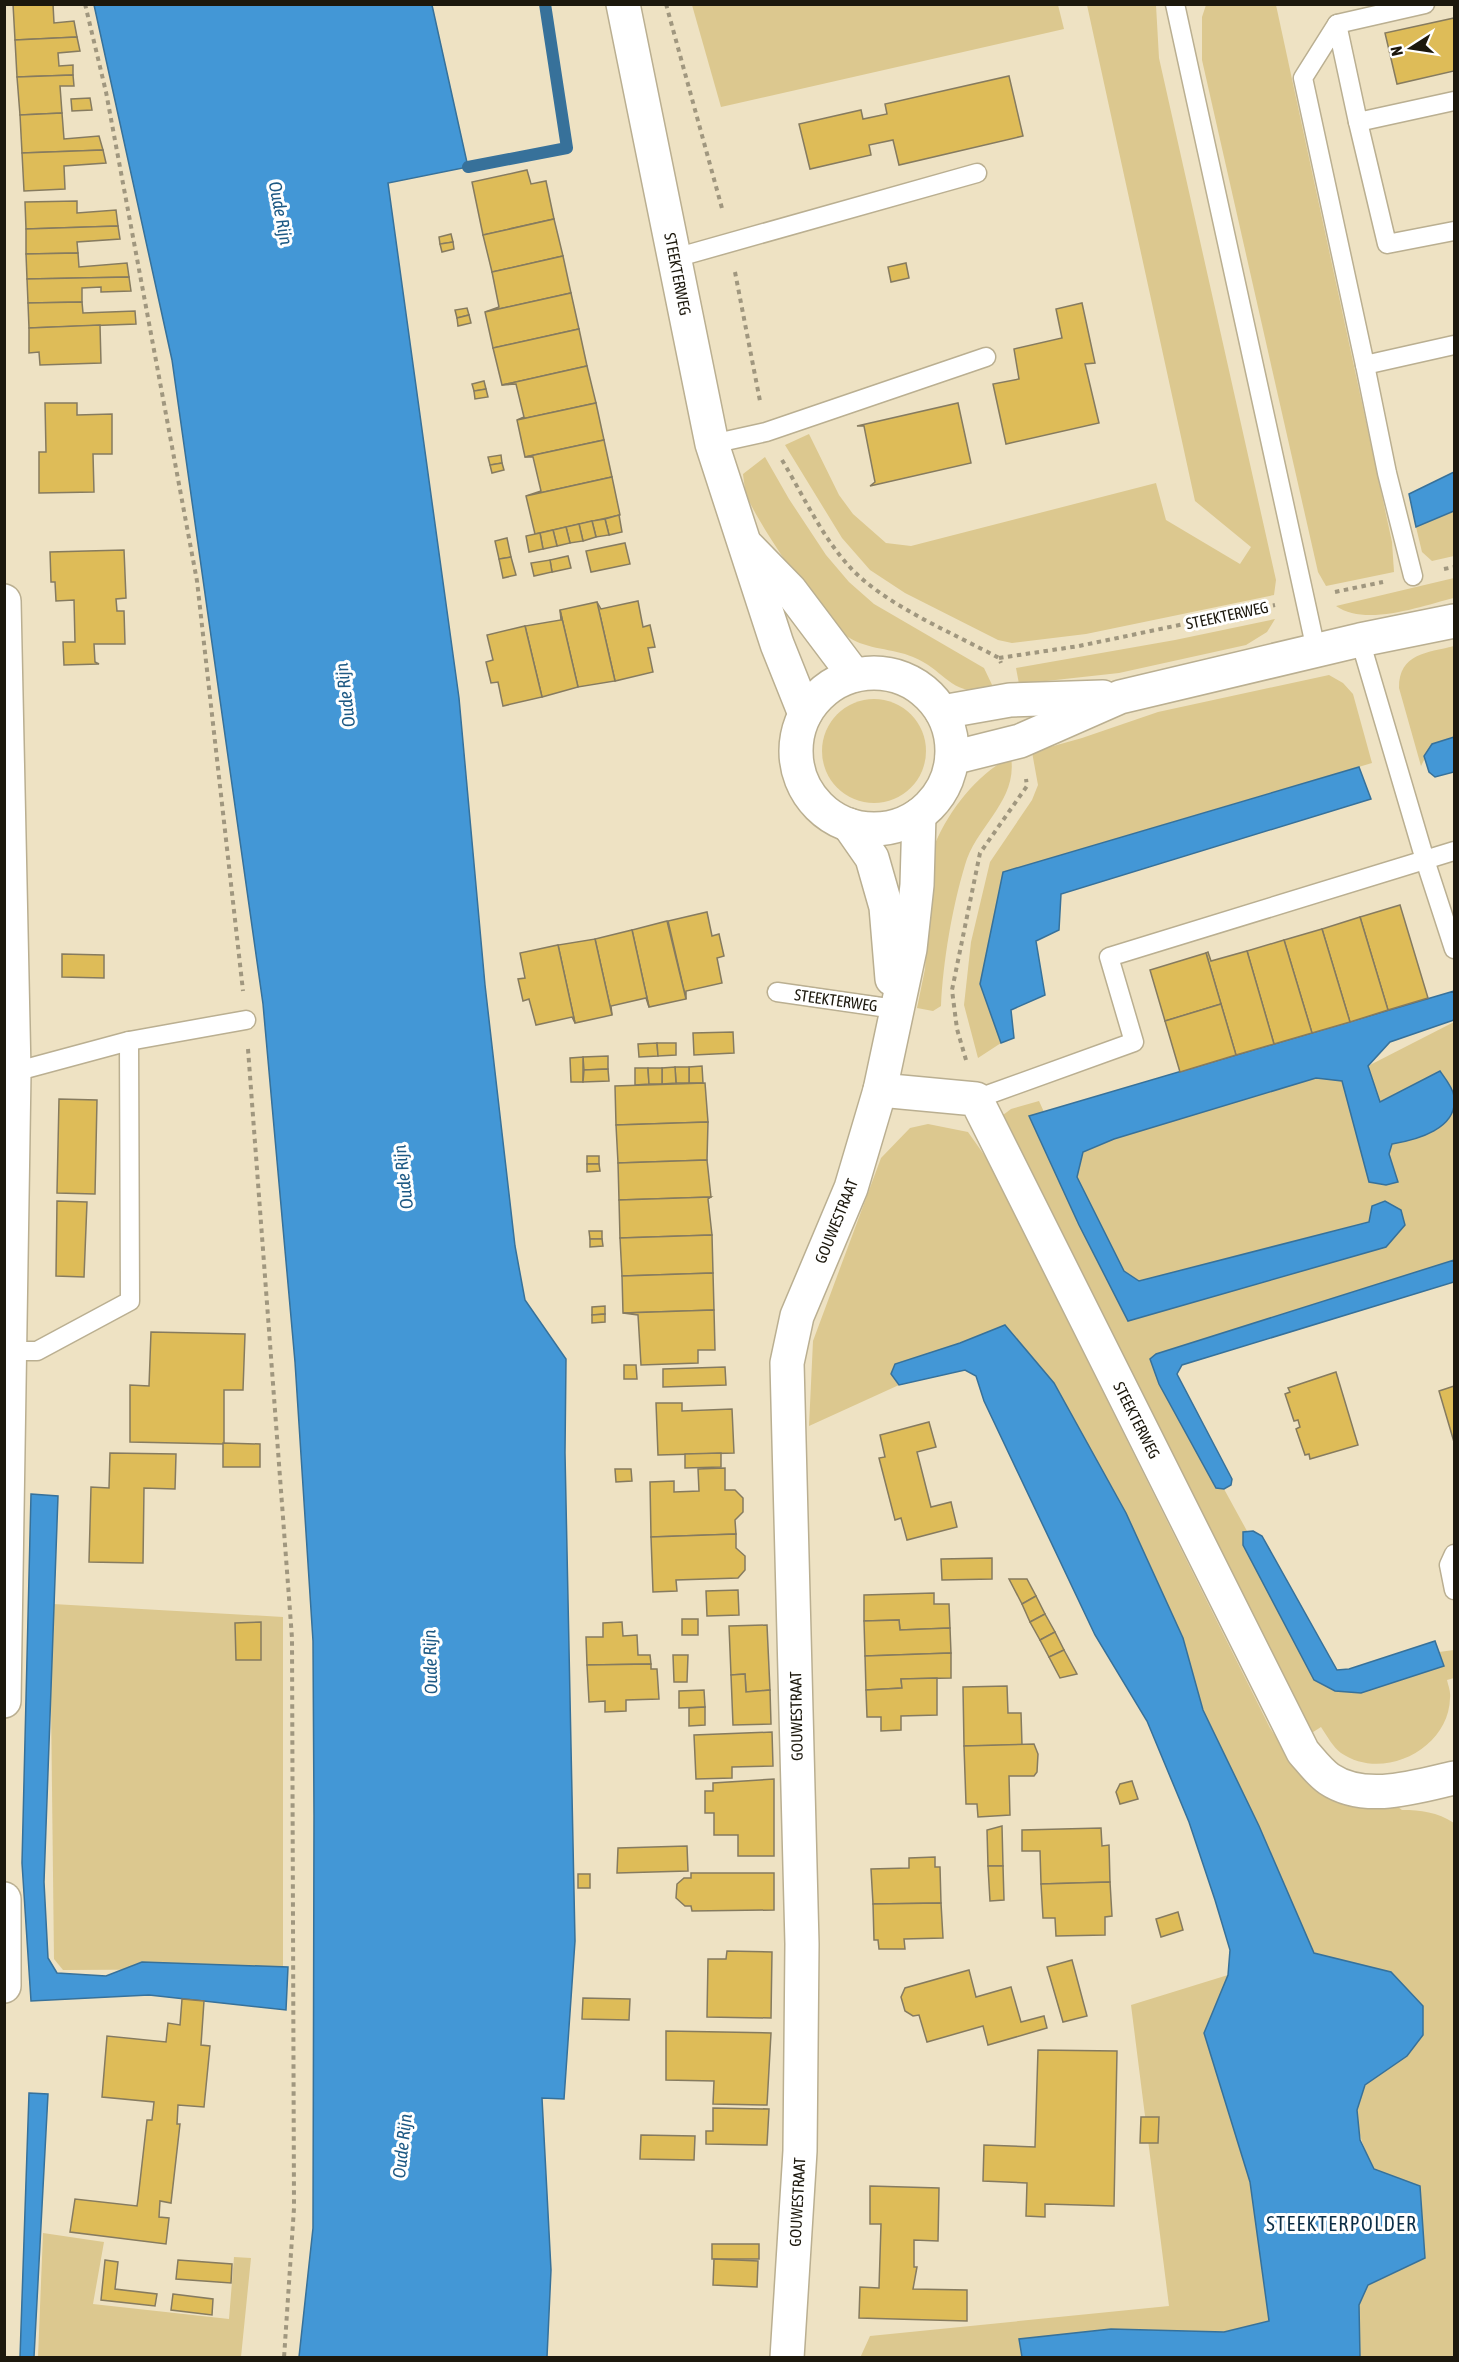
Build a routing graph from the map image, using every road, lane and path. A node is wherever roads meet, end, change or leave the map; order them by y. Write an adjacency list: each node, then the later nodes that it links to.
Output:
1 (85, 4): 36 (path)
2 (623, 4): 10 (street, STEEKTERWEG)
3 (1175, 4): 18 (lane)
4 (1425, 4): 5 (lane)
5 (1337, 24): 7 (lane); 13 (lane)
6 (1455, 101): 7 (lane)
7 (1358, 122): 9 (lane)
8 (977, 173): 10 (lane)
9 (1455, 231)
10 (675, 258): 14 (street, STEEKTERWEG)
11 (1455, 345): 13 (lane)
12 (986, 357): 14 (lane)
13 (1365, 365): 17 (lane)
14 (712, 444): 15 (street, STEEKTERWEG)
15 (742, 540): 24 (street, STEEKTERWEG); 27 (street, STEEKTERWEG)
16 (1455, 567): 17 (path, STEEKTERWEG)
17 (1413, 576): 18 (path, STEEKTERWEG)
18 (1305, 599): 22 (lane); 23 (path, STEEKTERWEG)
19 (4, 601): 38 (street)
20 (1455, 621): 21 (street)
21 (1360, 640): 22 (street); 32 (lane)
22 (1316, 650): 25 (street)
23 (999, 658)
24 (854, 675): 26 (street); 27 (street)
25 (1120, 697): 26 (street); 28 (street)
26 (942, 712): 28 (street)
27 (805, 714): 30 (street)
28 (952, 758): 29 (street)
29 (919, 815): 30 (street); 35 (street, STEEKTERWEG)
30 (849, 825): 35 (street, STEEKTERWEG)
31 (1455, 851): 32 (lane)
32 (1425, 860): 33 (lane); 40 (lane)
33 (1455, 949)
34 (777, 992): 35 (lane, STEEKTERWEG)
35 (895, 1009): 39 (street, STEEKTERWEG)
36 (246, 1020): 37 (lane); 48 (path)
37 (129, 1041): 38 (lane); 41 (lane)
38 (14, 1072): 41 (street)
39 (880, 1090): 40 (street); 49 (street, GOUWESTRAAT)
40 (976, 1099): 45 (street, STEEKTERWEG)
41 (9, 1351): 44 (street)
42 (1455, 1554): 43 (lane)
43 (1455, 1590)
44 (4, 1701)
45 (1455, 1778)
46 (4, 1899): 47 (street)
47 (4, 1986)
48 (284, 2358)
49 (787, 2358)

